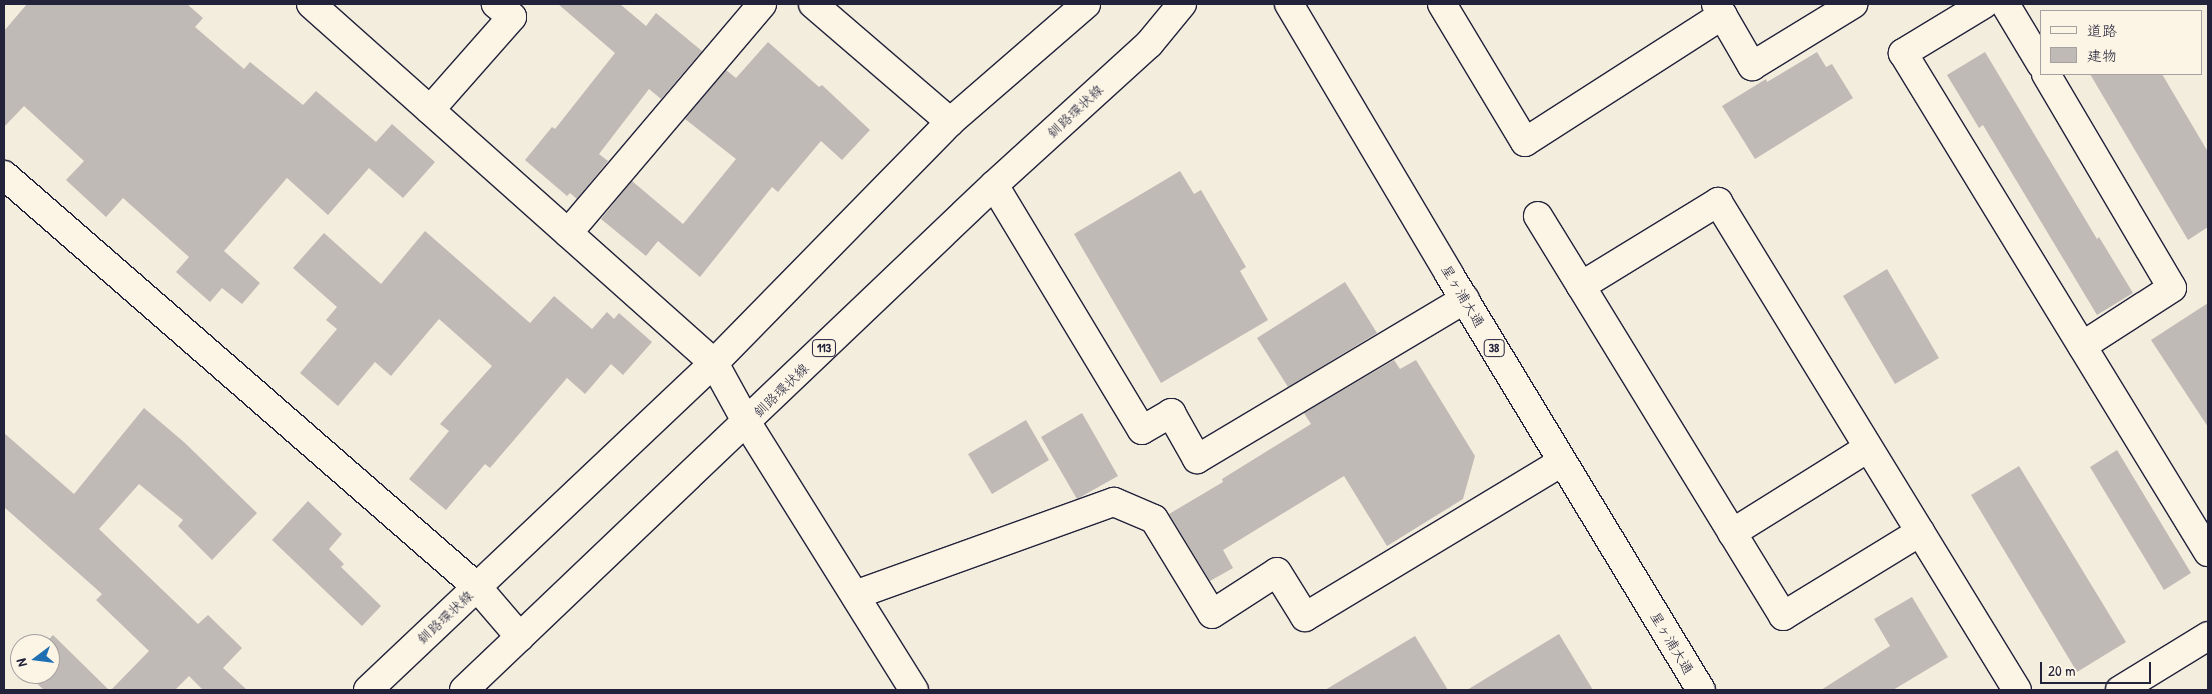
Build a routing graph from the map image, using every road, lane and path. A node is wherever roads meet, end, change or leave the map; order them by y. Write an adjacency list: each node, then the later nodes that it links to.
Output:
1 (311, 4): 15 (main road)
2 (496, 4): 15 (main road)
3 (762, 4): 20 (main road)
4 (813, 4): 16 (main road)
5 (1086, 4): 16 (main road, 釧路環状線)
6 (1182, 4): 18 (main road, 釧路環状線 / 113)
7 (1289, 4): 22 (main road, 星ヶ浦大通 / 38)
8 (1442, 4): 12 (main road)
9 (1853, 4): 12 (main road)
10 (1984, 4): 23 (main road)
11 (2005, 4): 13 (main road)
12 (1720, 9)
13 (2040, 62)
14 (2047, 75): 23 (main road)
15 (430, 110): 20 (main road)
16 (950, 122): 24 (main road, 釧路環状線)
17 (4, 175): 31 (main road)
18 (994, 186): 22 (main road); 25 (main road, 釧路環状線 / 113)
19 (1538, 216): 21 (main road)
20 (568, 233): 24 (main road)
21 (1582, 286): 26 (main road); 29 (main road)
22 (1465, 299): 27 (main road, 星ヶ浦大通 / 38)
23 (2082, 346): 30 (main road)
24 (714, 363): 25 (main road); 31 (main road, 釧路環状線)
25 (746, 423): 32 (main road); 34 (main road, 釧路環状線 / 113)
26 (1868, 448): 28 (main road); 29 (main road)
27 (1562, 462): 32 (main road); 38 (main road, 星ヶ浦大通 / 38)
28 (1920, 532): 29 (main road); 39 (main road)
29 (1732, 533)
30 (2208, 552)
31 (477, 587): 34 (main road); 35 (main road, 釧路環状線)
32 (855, 595): 37 (main road)
33 (2208, 636): 40 (main road)
34 (520, 637): 36 (main road, 釧路環状線 / 113)
35 (368, 690)
36 (464, 690)
37 (914, 690)
38 (1700, 690)
39 (2017, 690)
40 (2120, 690)

